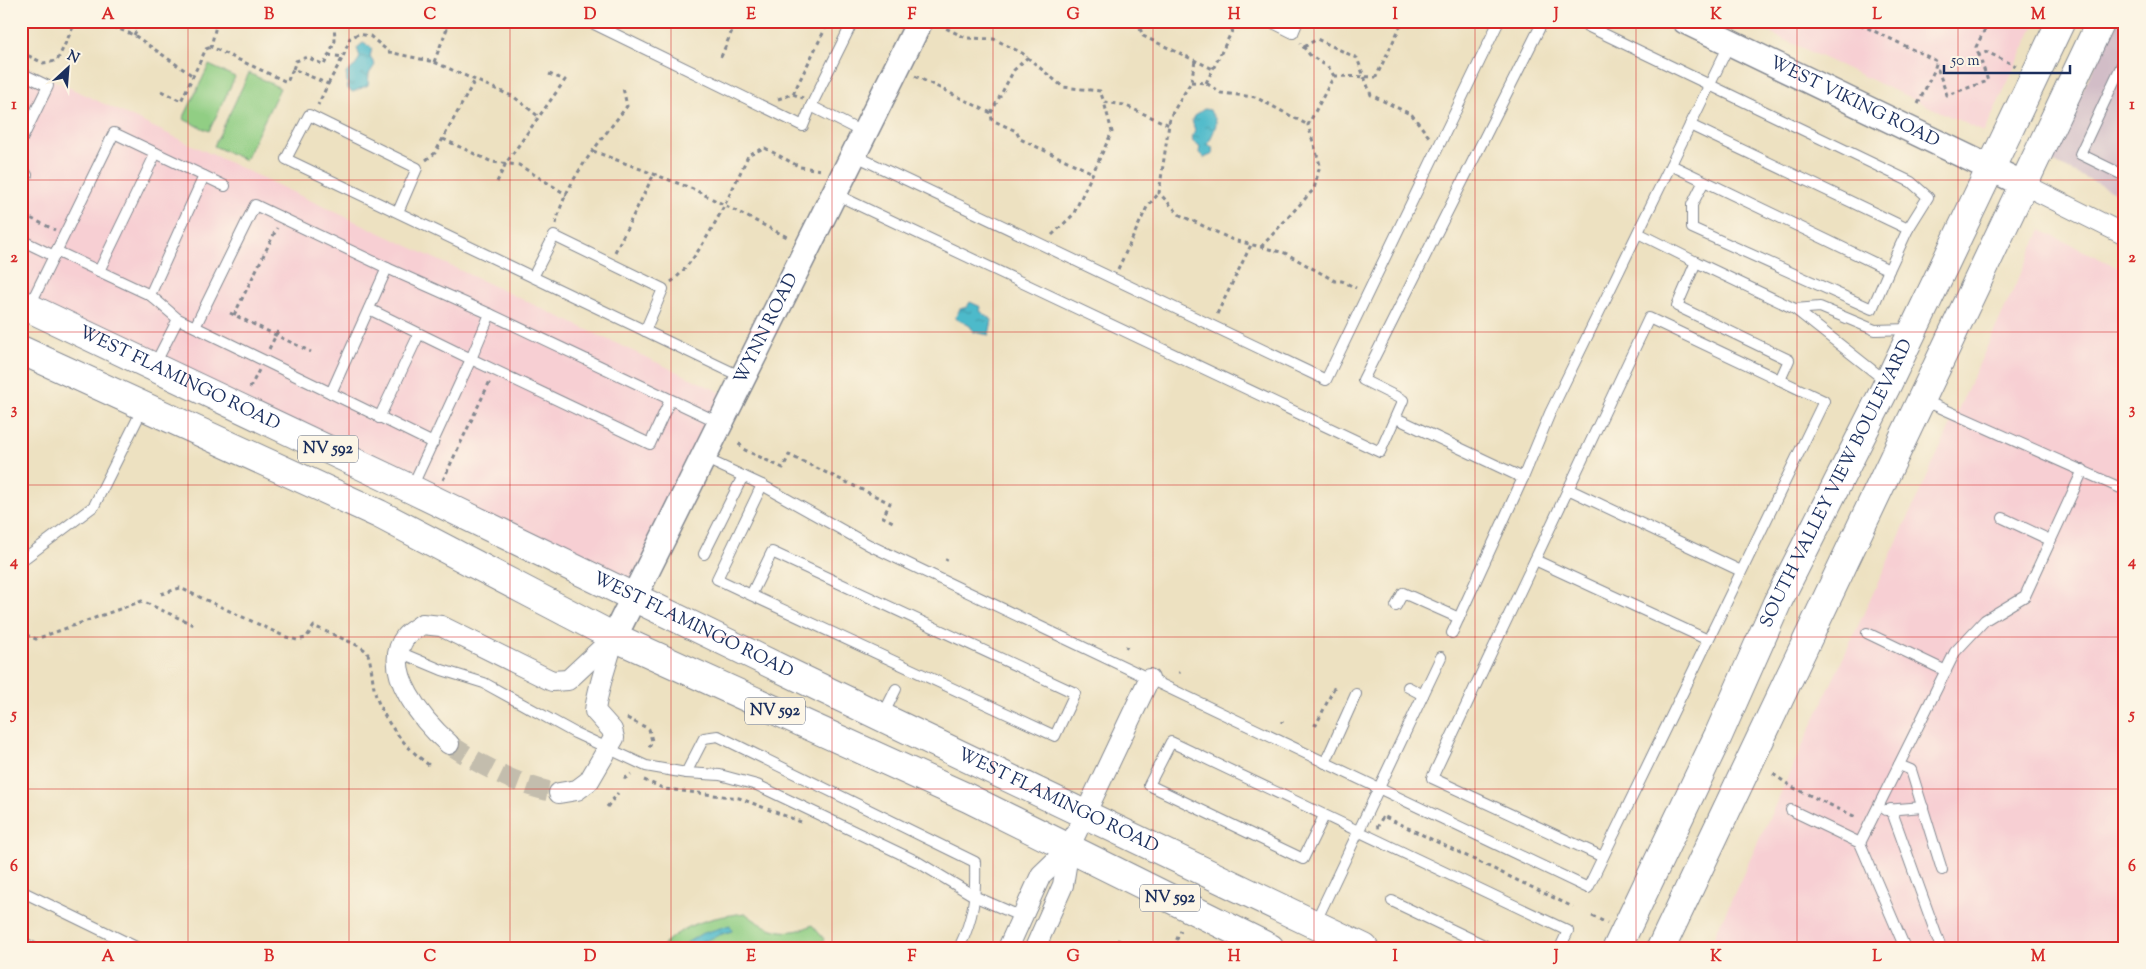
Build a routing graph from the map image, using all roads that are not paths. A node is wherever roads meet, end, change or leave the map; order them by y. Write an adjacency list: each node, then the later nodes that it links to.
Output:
1 (588, 21): 16 (lane)
2 (853, 21): 16 (lane)
3 (1269, 21): 4 (lane)
4 (1298, 21)
5 (1499, 21): 21 (lane)
6 (1543, 21): 65 (lane)
7 (1577, 21): 15 (lane)
8 (1685, 21): 12 (street, WEST VIKING ROAD)
9 (2061, 21): 24 (main road, SOUTH VALLEY VIEW BOULEVARD)
10 (2101, 21): 28 (main road)
11 (930, 23): 18 (street, WYNN ROAD)
12 (1730, 43): 15 (lane); 24 (street, WEST VIKING ROAD)
13 (2125, 58): 26 (lane)
14 (21, 73): 19 (lane)
15 (1710, 85): 17 (lane); 33 (lane)
16 (812, 104): 18 (lane)
17 (1690, 125): 22 (lane); 33 (lane)
18 (864, 133): 21 (street, WYNN ROAD)
19 (21, 141)
20 (156, 154): 25 (lane); 37 (lane); 41 (lane)
21 (853, 155): 31 (street, WYNN ROAD)
22 (1671, 165): 27 (lane); 34 (lane)
23 (21, 166): 29 (lane)
24 (1991, 168): 28 (street, WEST VIKING ROAD); 50 (main road, SOUTH VALLEY VIEW BOULEVARD)
25 (204, 176): 30 (lane); 43 (lane)
26 (2125, 176)
27 (1704, 181): 40 (lane); 40 (lane)
28 (2023, 184): 35 (street); 61 (main road)
29 (21, 186)
30 (225, 186)
31 (834, 194): 57 (street, WYNN ROAD); 65 (lane)
32 (398, 212): 32 (lane); 42 (lane)
33 (1908, 230): 40 (lane)
34 (1638, 233): 38 (lane); 72 (lane)
35 (2125, 236)
36 (21, 240): 37 (lane)
37 (55, 253): 41 (lane); 44 (lane)
38 (1696, 262): 46 (lane); 58 (lane)
39 (388, 268): 45 (lane); 47 (lane); 49 (lane)
40 (1889, 270)
41 (99, 271): 43 (lane)
42 (533, 277): 51 (lane); 51 (lane)
43 (150, 295): 48 (lane)
44 (25, 306): 56 (main road, WEST FLAMINGO ROAD / NV 592)
45 (369, 310): 52 (lane); 60 (lane)
46 (1795, 310): 50 (lane); 59 (lane)
47 (490, 314): 55 (lane); 62 (lane)
48 (178, 319): 49 (lane); 56 (lane)
49 (195, 327): 60 (lane)
50 (1914, 329): 59 (main road, SOUTH VALLEY VIEW BOULEVARD)
51 (645, 331): 57 (lane)
52 (419, 334): 55 (lane); 64 (lane)
53 (21, 343): 56 (main road)
54 (21, 350): 63 (main road, WEST FLAMINGO ROAD / NV 592)
55 (472, 358): 62 (lane); 68 (lane)
56 (154, 367): 67 (main road, WEST FLAMINGO ROAD / NV 592)
57 (743, 378): 66 (street, WYNN ROAD)
58 (1780, 380): 75 (lane); 82 (lane)
59 (1888, 383): 61 (main road); 123 (main road, SOUTH VALLEY VIEW BOULEVARD)
60 (331, 394): 64 (lane)
61 (1920, 399): 70 (lane); 134 (main road)
62 (670, 400): 66 (lane)
63 (144, 405): 67 (main road); 81 (lane); 89 (main road, WEST FLAMINGO ROAD / NV 592)
64 (379, 418): 68 (lane)
65 (1396, 418): 72 (lane)
66 (720, 424): 69 (street, WYNN ROAD)
67 (283, 428): 74 (main road, WEST FLAMINGO ROAD / NV 592)
68 (433, 443): 74 (lane)
69 (704, 458): 71 (lane); 84 (street, WYNN ROAD)
70 (2083, 470): 76 (lane); 78 (lane)
71 (743, 476): 73 (lane); 79 (lane)
72 (1523, 478): 86 (lane)
73 (762, 485): 83 (lane); 94 (lane)
74 (411, 489): 84 (main road, WEST FLAMINGO ROAD / NV 592)
75 (1568, 489): 80 (lane); 82 (lane)
76 (2125, 490)
77 (2003, 518): 78 (lane)
78 (2050, 540): 93 (lane)
79 (704, 554)
80 (1535, 560): 90 (lane); 116 (lane)
81 (21, 561)
82 (1741, 571): 90 (lane)
83 (751, 595): 83 (lane)
84 (635, 597): 89 (street, WYNN ROAD); 99 (main road, WEST FLAMINGO ROAD / NV 592)
85 (1396, 606): 86 (lane)
86 (1459, 618): 87 (lane)
87 (1452, 633)
88 (1867, 633): 93 (lane)
89 (614, 637): 91 (street); 101 (street); 115 (main road, WEST FLAMINGO ROAD / NV 592)
90 (1708, 640): 116 (lane)
91 (399, 652): 100 (street); 101 (lane)
92 (1440, 657): 98 (lane)
93 (1946, 671): 103 (lane)
94 (1149, 679): 102 (lane); 111 (street)
95 (1408, 687): 98 (lane)
96 (896, 689): 99 (lane)
97 (1356, 694): 102 (lane)
98 (1423, 695): 105 (lane)
99 (882, 717): 111 (main road, WEST FLAMINGO ROAD / NV 592)
100 (449, 744)
101 (609, 750): 104 (lane); 106 (street)
102 (1325, 763): 105 (lane)
103 (1899, 765): 107 (lane); 110 (lane)
104 (686, 773): 119 (lane); 119 (lane)
105 (1378, 788): 113 (lane); 116 (lane)
106 (559, 793)
107 (1923, 807): 108 (lane); 117 (lane)
108 (1891, 809): 110 (lane); 136 (lane)
109 (1791, 810): 114 (lane)
110 (1876, 810): 114 (lane)
111 (1084, 815): 115 (street); 122 (main road, WEST FLAMINGO ROAD / NV 592)
112 (1324, 816): 112 (lane); 113 (lane)
113 (1357, 832): 122 (lane); 133 (lane)
114 (1860, 843): 135 (lane)
115 (1069, 848): 121 (street); 129 (street); 130 (main road, WEST FLAMINGO ROAD / NV 592)
116 (1603, 857)
117 (1942, 870)
118 (21, 892): 126 (lane)
119 (976, 897): 121 (lane); 127 (lane)
120 (1392, 901): 132 (lane)
121 (1022, 917): 128 (street)
122 (1314, 924): 131 (main road, WEST FLAMINGO ROAD / NV 592)
123 (1613, 936)
124 (21, 942): 125 (lane)
125 (34, 948)
126 (138, 948)
127 (959, 948)
128 (1008, 948)
129 (1035, 948)
130 (1270, 948)
131 (1364, 948)
132 (1490, 948)
133 (1560, 948)
134 (1661, 948)
135 (1905, 948)
136 (1940, 948)

